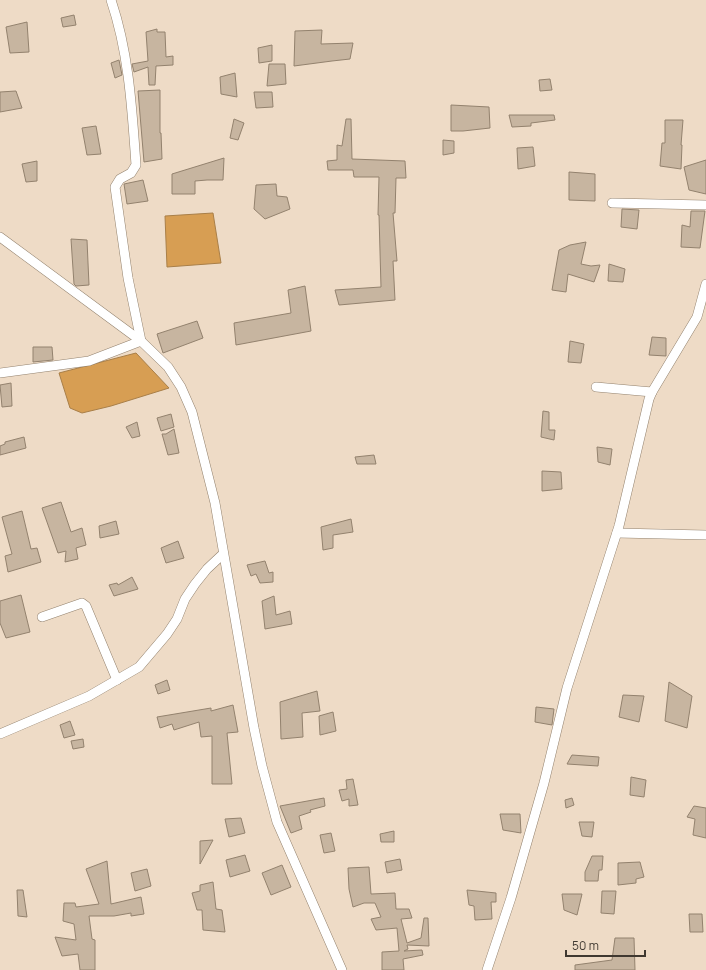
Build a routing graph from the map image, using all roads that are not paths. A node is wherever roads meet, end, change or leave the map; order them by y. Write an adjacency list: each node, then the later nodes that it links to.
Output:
1 (110, 0): 7 (street)
2 (612, 203): 3 (street)
3 (706, 205)
4 (0, 237): 7 (street)
5 (706, 284): 6 (street)
6 (702, 318): 10 (street)
7 (141, 341): 8 (street); 13 (street)
8 (0, 373)
9 (596, 387): 10 (street)
10 (652, 392): 11 (street)
11 (617, 533): 12 (street); 18 (street)
12 (706, 535)
13 (223, 554): 15 (street); 17 (street)
14 (42, 617): 15 (street)
15 (117, 680): 16 (street)
16 (0, 734)
17 (342, 970)
18 (487, 970)

